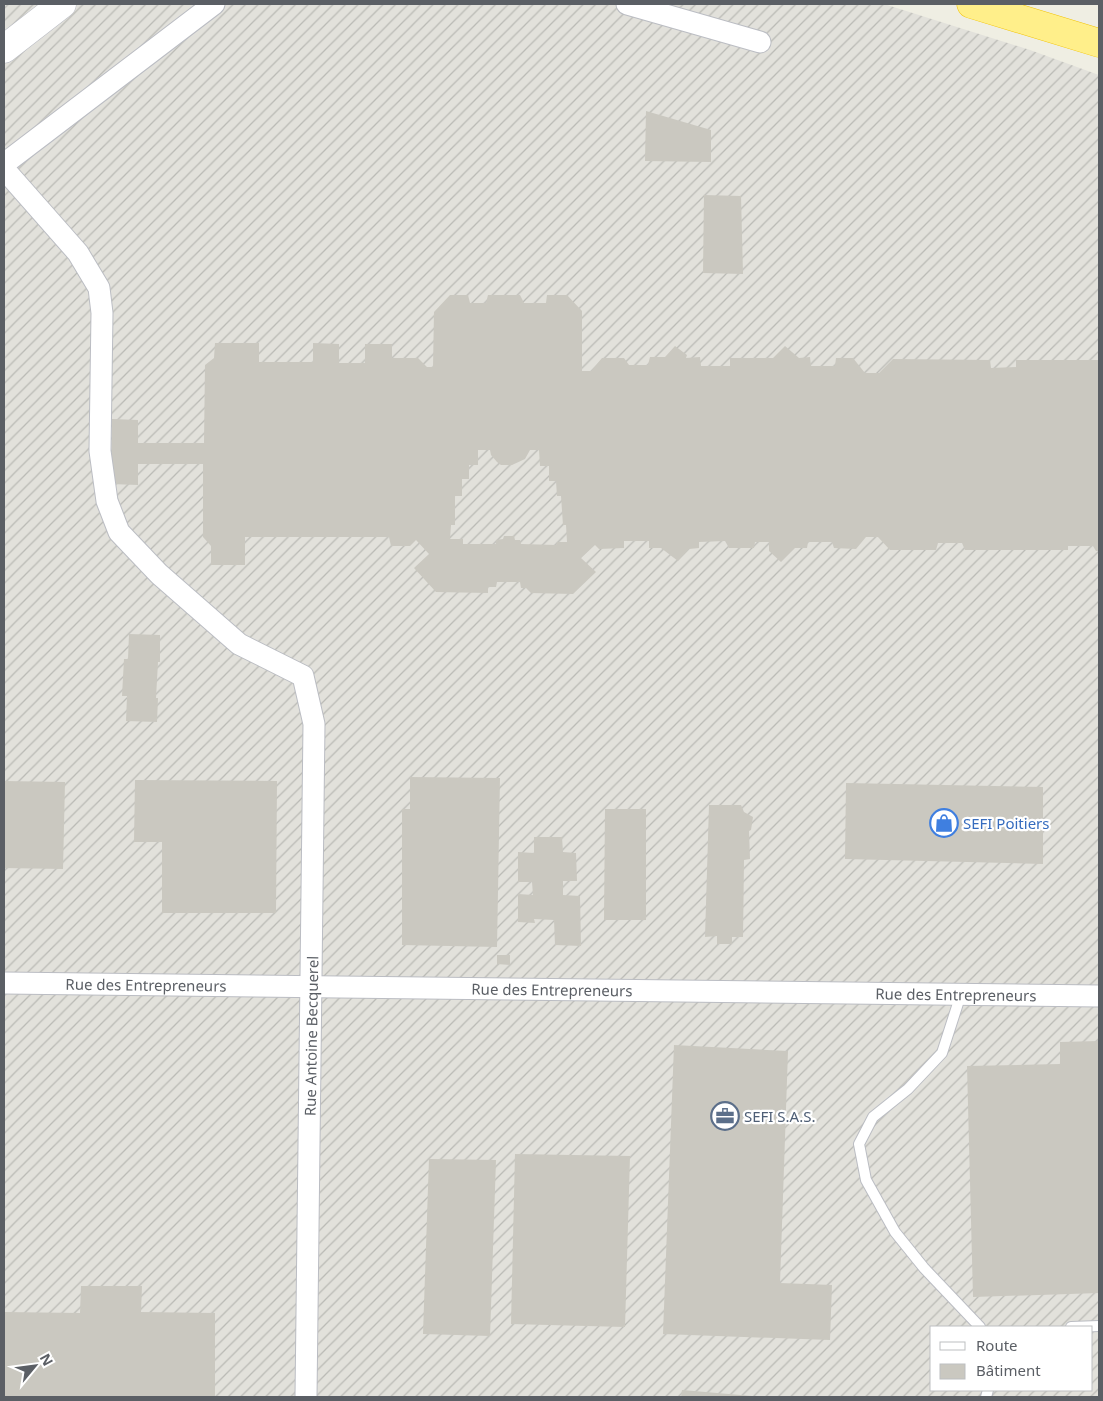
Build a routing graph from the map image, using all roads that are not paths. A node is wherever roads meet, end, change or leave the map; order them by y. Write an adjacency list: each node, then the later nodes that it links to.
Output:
1 (62, 4): 7 (main road)
2 (214, 4): 8 (street)
3 (627, 4): 5 (street)
4 (971, 4): 6 (highway)
5 (760, 42)
6 (1099, 43)
7 (4, 49)
8 (4, 164)
9 (4, 169): 11 (street, Rue Antoine Becquerel)
10 (4, 983): 11 (street, Rue des Entrepreneurs)
11 (312, 988): 12 (street, Rue des Entrepreneurs); 15 (street, Rue Antoine Becquerel)
12 (960, 994): 13 (street, Rue des Entrepreneurs); 14 (lane)
13 (1099, 996)
14 (979, 1326)
15 (306, 1397)

